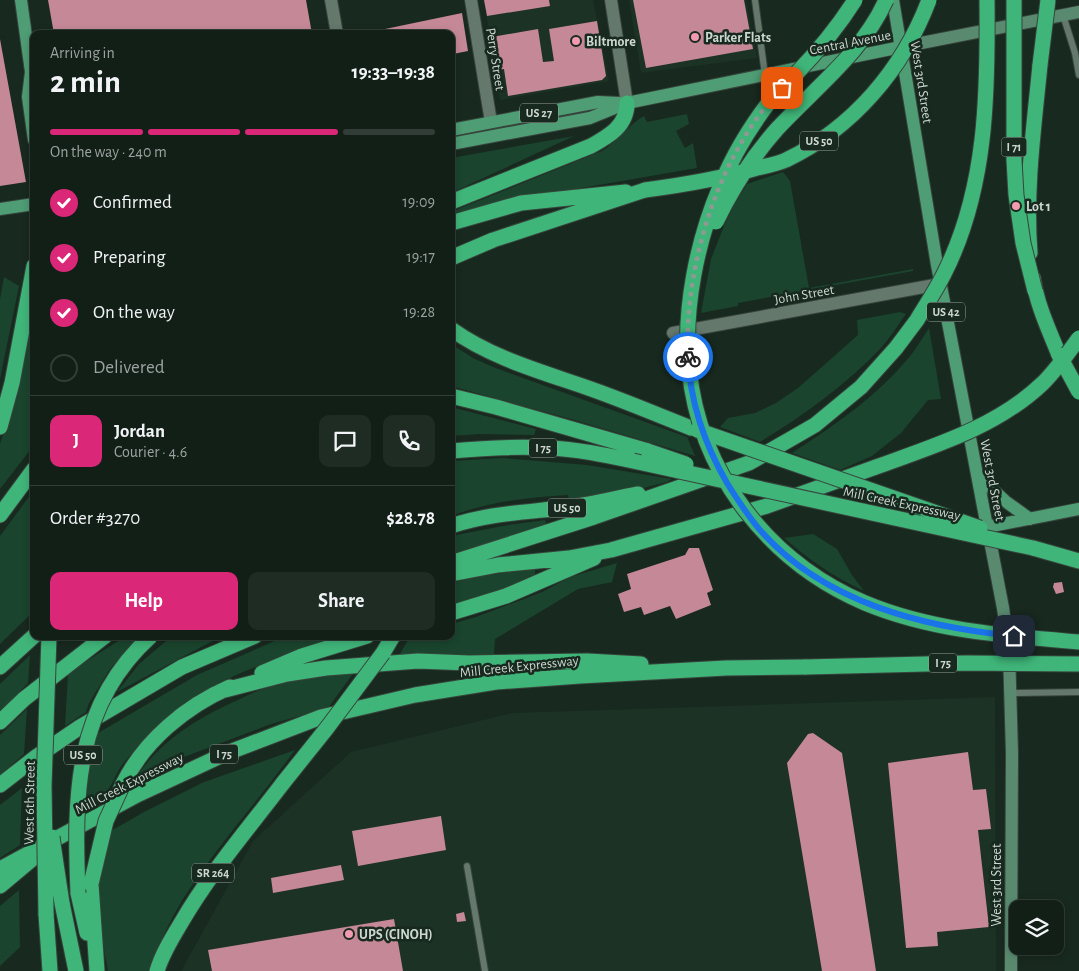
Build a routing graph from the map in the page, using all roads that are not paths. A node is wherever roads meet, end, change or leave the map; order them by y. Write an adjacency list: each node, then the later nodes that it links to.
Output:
1 (21, 0): 17 (main road)
2 (331, 0): 15 (street)
3 (471, 0): 23 (street, Perry Street)
4 (611, 0): 21 (street)
5 (754, 0): 18 (lane)
6 (855, 0): 34 (highway, bridge)
7 (886, 0): 34 (highway, bridge)
8 (893, 0): 16 (main road, West 3rd Street)
9 (930, 0): 26 (highway, US 50, bridge)
10 (987, 0): 46 (highway, US 50, bridge)
11 (1014, 0): 35 (highway, I 71, bridge)
12 (1048, 0): 35 (highway, bridge)
13 (1079, 12): 14 (main road, Central Avenue / US 27)
14 (1063, 15): 16 (main road, Central Avenue / US 27); 19 (lane)
15 (336, 30)
16 (901, 47): 18 (main road, Central Avenue / US 27); 32 (main road, West 3rd Street / US 42)
17 (30, 61)
18 (765, 75): 21 (main road, Central Avenue / US 27)
19 (1079, 75)
20 (30, 86): 22 (main road)
21 (627, 103): 23 (main road, Central Avenue / US 27); 25 (main road, Central Avenue / US 27); 27 (highway)
22 (30, 111)
23 (491, 122): 24 (main road, Central Avenue / US 27)
24 (455, 129)
25 (455, 143)
26 (645, 190): 30 (highway); 31 (highway, US 50)
27 (455, 200)
28 (30, 205): 29 (main road)
29 (0, 210)
30 (455, 222)
31 (455, 256)
32 (940, 284): 37 (street, John Street); 44 (main road, West 3rd Street / US 42)
33 (30, 287): 41 (highway)
34 (692, 289): 66 (highway, bridge)
35 (1035, 291): 39 (highway, I 71, bridge)
36 (455, 332): 52 (highway, bridge)
37 (673, 333)
38 (1079, 338): 53 (highway, bridge)
39 (1079, 392)
40 (455, 397): 45 (highway, bridge)
41 (0, 426)
42 (455, 451): 45 (highway, Mill Creek Expressway / I 75, bridge)
43 (30, 474): 48 (highway)
44 (978, 476): 49 (main road); 51 (main road, West 3rd Street / US 42)
45 (752, 486): 52 (highway, Mill Creek Expressway / I 75, bridge)
46 (682, 487): 50 (highway, US 50); 55 (highway)
47 (1073, 510): 49 (main road)
48 (0, 515)
49 (1030, 519): 51 (main road)
50 (455, 524)
51 (987, 527): 72 (main road, West 3rd Street)
52 (1033, 548): 54 (highway, Mill Creek Expressway / I 75)
53 (611, 550): 56 (highway); 57 (highway)
54 (1079, 561)
55 (455, 562)
56 (455, 573)
57 (455, 612)
58 (30, 640): 68 (highway)
59 (49, 640): 73 (highway, West 6th Street, bridge)
60 (59, 640): 73 (highway, US 50, bridge)
61 (101, 640): 74 (highway)
62 (147, 640): 83 (highway, US 50, bridge)
63 (245, 640): 75 (highway)
64 (354, 640): 70 (highway)
65 (391, 640): 84 (highway, SR 264, bridge)
66 (1079, 642)
67 (1079, 664): 69 (highway, Mill Creek Expressway / I 75, bridge)
68 (0, 667)
69 (726, 668): 70 (highway); 77 (highway, Mill Creek Expressway / I 75)
70 (220, 691): 83 (highway, bridge)
71 (1079, 692): 72 (lane)
72 (1011, 693): 86 (main road, West 3rd Street)
73 (47, 716): 76 (highway, West 6th Street / US 50, bridge)
74 (0, 722)
75 (0, 785)
76 (44, 786): 81 (highway, West 6th Street / US 50, bridge); 82 (highway, bridge)
77 (58, 838): 79 (highway, Mill Creek Expressway / I 75); 80 (highway)
78 (467, 866): 85 (lane)
79 (0, 869)
80 (0, 886)
81 (50, 971)
82 (76, 971)
83 (96, 971)
84 (157, 971)
85 (485, 971)
86 (1011, 971)

